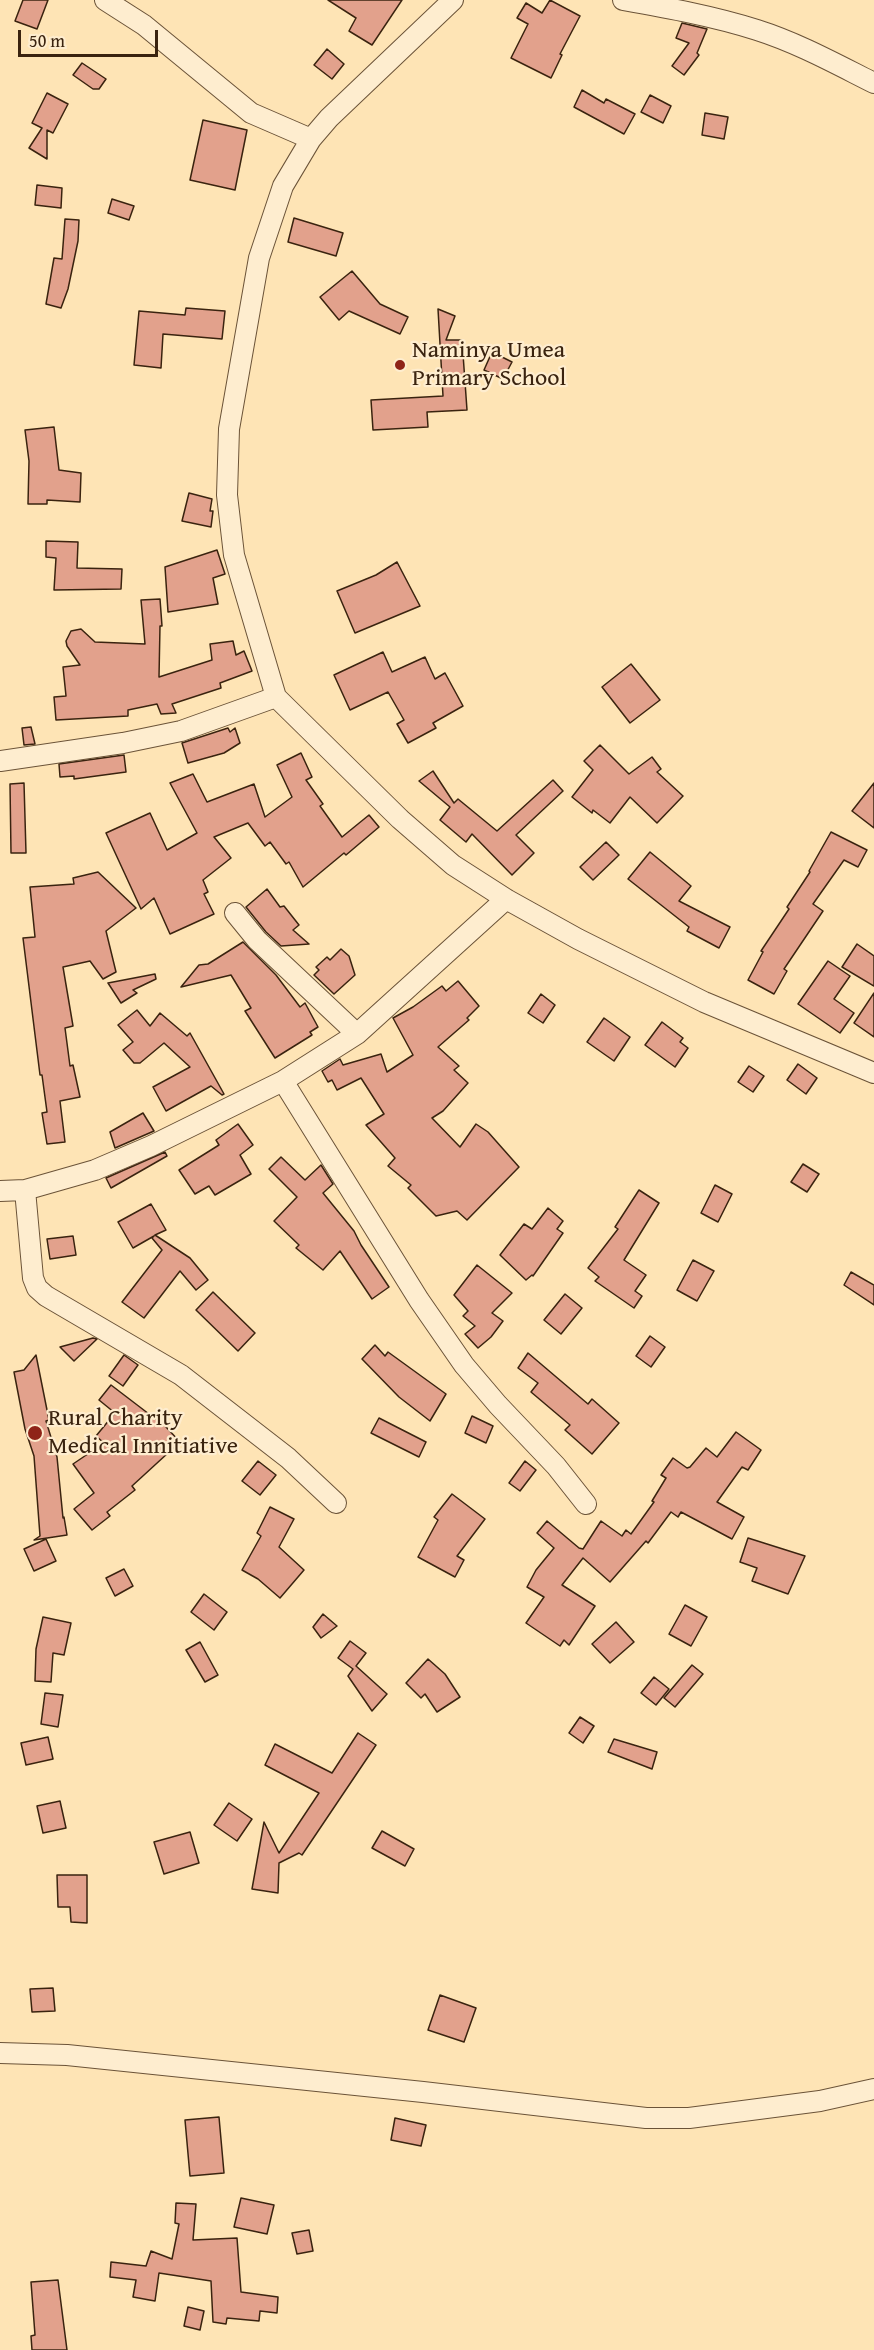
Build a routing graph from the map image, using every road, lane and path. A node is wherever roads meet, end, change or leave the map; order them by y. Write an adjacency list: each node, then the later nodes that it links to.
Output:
1 (105, 0): 5 (street)
2 (453, 0): 5 (street)
3 (623, 0): 4 (street)
4 (874, 83)
5 (311, 140): 6 (street)
6 (276, 697): 7 (street); 8 (street)
7 (0, 761)
8 (506, 899): 10 (street); 11 (street)
9 (235, 913): 10 (street)
10 (357, 1034): 12 (street)
11 (874, 1073)
12 (283, 1081): 13 (street); 16 (street)
13 (25, 1190): 14 (street); 15 (street)
14 (0, 1191)
15 (336, 1503)
16 (586, 1504)
17 (0, 2053): 18 (street)
18 (874, 2089)

